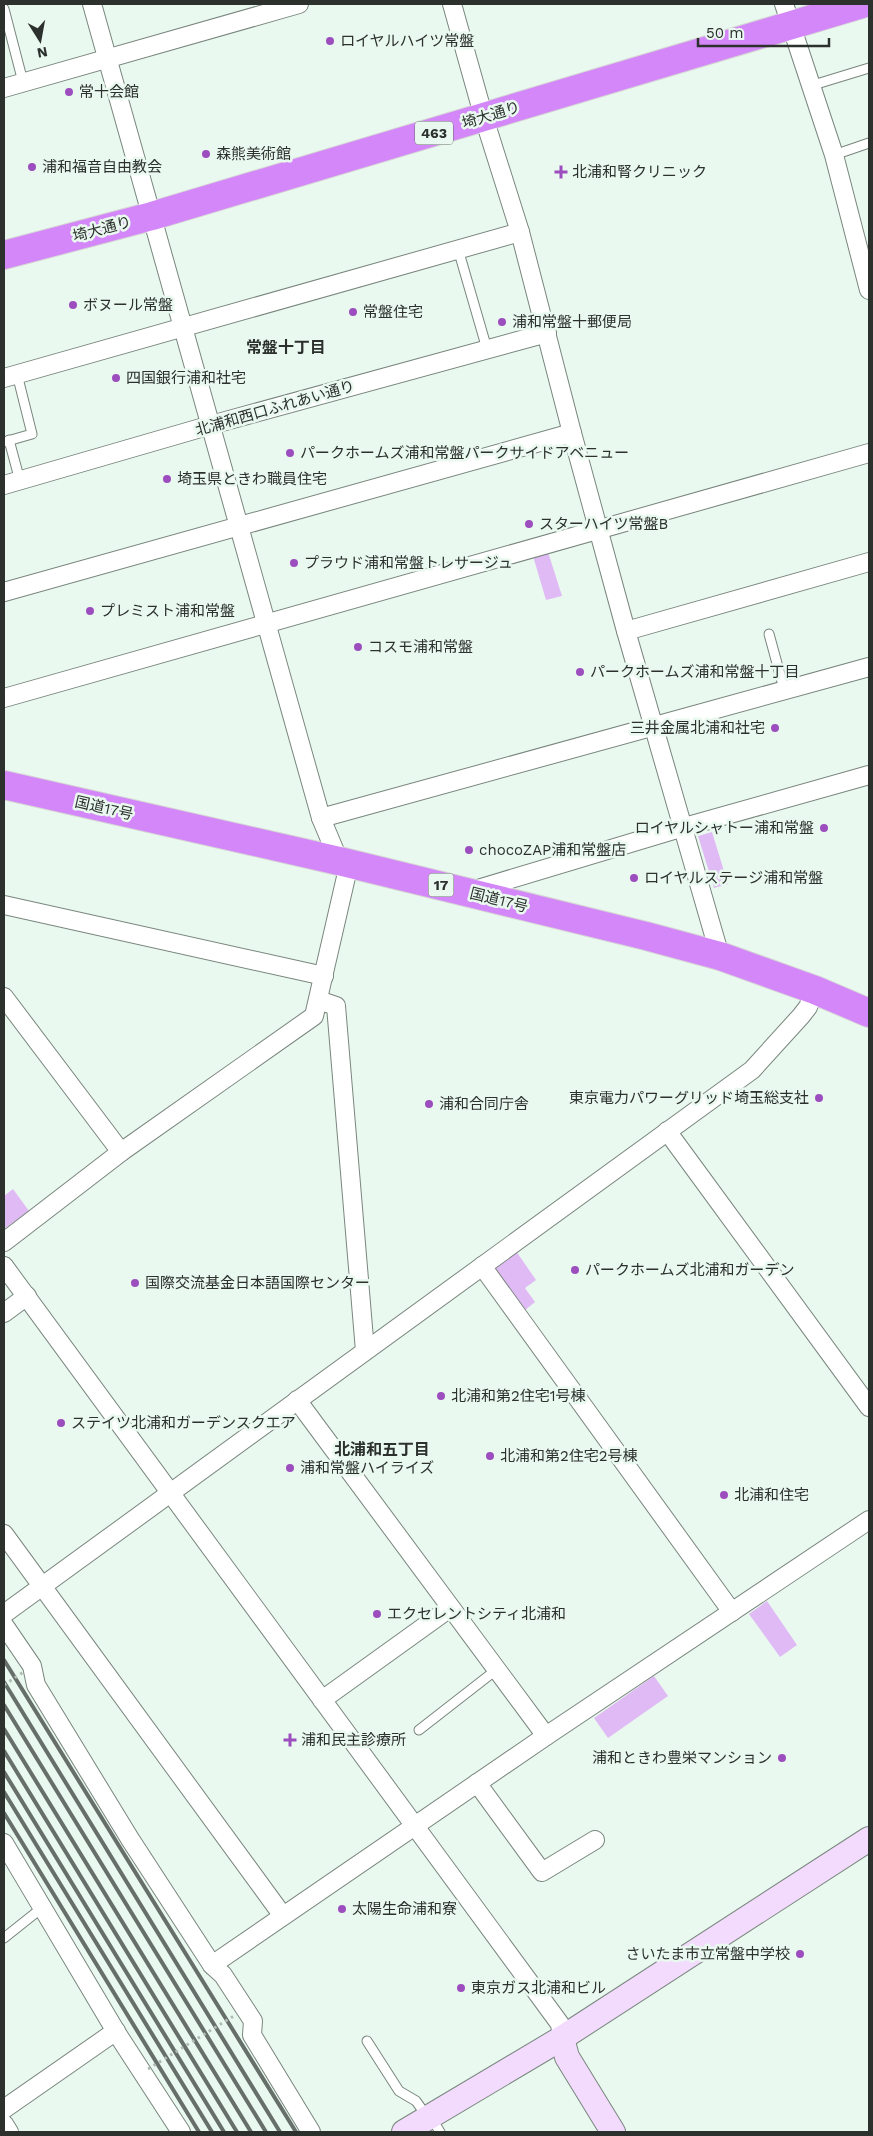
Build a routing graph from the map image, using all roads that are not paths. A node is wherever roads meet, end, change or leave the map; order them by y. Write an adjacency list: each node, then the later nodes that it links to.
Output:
1 (92, 4): 7 (street)
2 (299, 4): 7 (street)
3 (452, 4): 12 (street)
4 (862, 4): 6 (highway, 埼大通り / 463)
5 (4, 9): 9 (lane)
6 (788, 15): 10 (street); 12 (highway, 埼大通り / 463)
7 (107, 59): 9 (street); 15 (street)
8 (869, 68): 10 (lane)
9 (23, 82): 11 (street)
10 (810, 86): 14 (street)
11 (4, 88)
12 (484, 118): 15 (highway, 埼大通り / 463); 16 (street)
13 (869, 143): 14 (lane)
14 (834, 154): 17 (street)
15 (152, 216): 19 (highway, 埼大通り / 463); 21 (street)
16 (520, 232): 18 (street); 22 (street)
17 (864, 244): 20 (street)
18 (458, 249): 21 (street); 23 (lane)
19 (4, 255)
20 (869, 290)
21 (183, 327): 24 (street); 25 (street)
22 (547, 333): 23 (street, 北浦和西口ふれあい通り); 26 (street)
23 (487, 349): 25 (street, 北浦和西口ふれあい通り)
24 (10, 376): 27 (lane)
25 (211, 425): 29 (street, 北浦和西口ふれあい通り); 30 (street)
26 (572, 433): 30 (street); 31 (street)
27 (6, 441): 29 (lane)
28 (869, 453): 31 (street)
29 (12, 483)
30 (239, 526): 33 (street); 34 (street)
31 (599, 530): 34 (street); 35 (street)
32 (869, 562): 35 (street)
33 (4, 592)
34 (267, 623): 39 (street); 43 (street)
35 (626, 631): 40 (street)
36 (769, 634): 38 (lane)
37 (869, 666): 38 (street)
38 (784, 689): 40 (street)
39 (4, 698)
40 (653, 726): 43 (street); 44 (street)
41 (869, 775): 44 (street)
42 (4, 785): 45 (highway, 国道17号 / 17)
43 (321, 818): 45 (street)
44 (684, 827): 46 (street); 48 (street)
45 (344, 862): 46 (highway, 国道17号 / 17); 49 (street)
46 (469, 892): 48 (highway, 国道17号 / 17)
47 (4, 905): 49 (street)
48 (720, 956): 50 (highway, 国道17号 / 17)
49 (324, 976): 52 (street)
50 (815, 990): 53 (highway, 国道17号 / 17); 54 (street)
51 (4, 997): 55 (street)
52 (318, 1000): 55 (street); 61 (street)
53 (869, 1013)
54 (667, 1131): 58 (street); 63 (street)
55 (120, 1152): 56 (street)
56 (4, 1242)
57 (4, 1266): 59 (street)
58 (482, 1266): 61 (street); 69 (street)
59 (27, 1296): 60 (street); 64 (street)
60 (4, 1313)
61 (365, 1351): 62 (street)
62 (297, 1400): 64 (street); 68 (street)
63 (869, 1407)
64 (170, 1493): 67 (street); 73 (street)
65 (869, 1520): 69 (street)
66 (4, 1534): 67 (street)
67 (42, 1585): 70 (street); 82 (street)
68 (450, 1608): 72 (street); 73 (street)
69 (732, 1612): 75 (street)
70 (4, 1614)
71 (4, 1625): 84 (street)
72 (496, 1670): 74 (lane); 75 (street)
73 (322, 1700): 77 (street)
74 (420, 1730)
75 (546, 1736): 76 (street)
76 (477, 1784): 77 (street); 79 (street)
77 (416, 1827): 82 (street); 86 (street)
78 (869, 1839): 86 (street)
79 (595, 1840)
80 (4, 1844): 81 (street)
81 (43, 1907): 83 (lane); 85 (street)
82 (283, 1916): 84 (street)
83 (4, 1938)
84 (212, 1965): 93 (street)
85 (116, 2031): 88 (street); 92 (street)
86 (562, 2038): 89 (street); 95 (street)
87 (367, 2041): 89 (lane)
88 (4, 2109)
89 (433, 2122): 94 (street)
90 (4, 2124): 91 (street)
91 (9, 2132)
92 (181, 2132)
93 (311, 2132)
94 (404, 2132)
95 (614, 2132)

